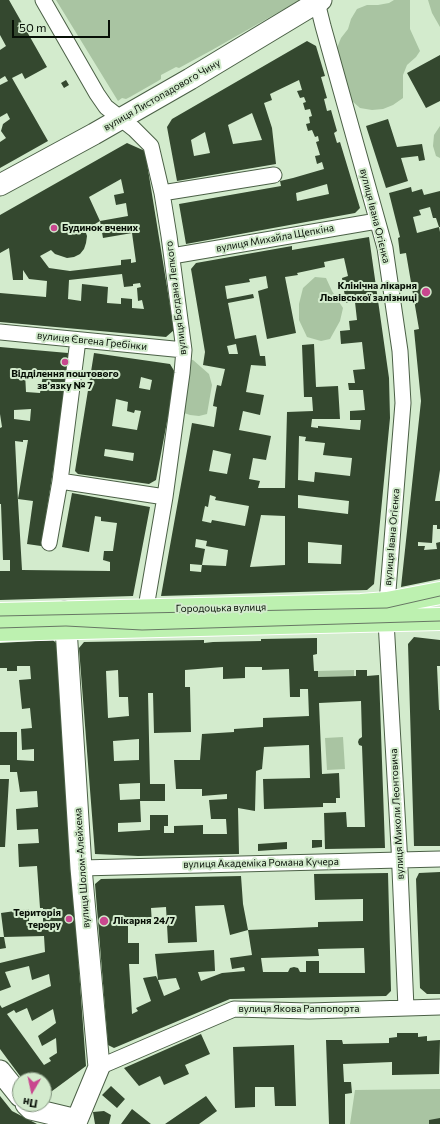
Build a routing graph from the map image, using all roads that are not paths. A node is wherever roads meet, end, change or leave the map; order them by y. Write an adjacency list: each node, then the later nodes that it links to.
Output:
1 (43, 0): 3 (street, вулиця Богдана Лепкого)
2 (319, 1): 3 (street, вулиця Листопадового Чину); 7 (street, вулиця Івана Огієнка)
3 (120, 118): 5 (street, вулиця Листопадового Чину); 6 (street, вулиця Богдана Лепкого)
4 (274, 175): 6 (street)
5 (0, 185)
6 (162, 193): 8 (street, вулиця Богдана Лепкого)
7 (377, 221): 8 (street, вулиця Михайла Щепкіна); 16 (street, вулиця Івана Огієнка)
8 (172, 256): 11 (street, вулиця Богдана Лепкого)
9 (0, 332): 10 (street, вулиця Євгена Гребінки)
10 (78, 340): 11 (street, вулиця Євгена Гребінки); 12 (street)
11 (184, 350): 13 (street, вулиця Богдана Лепкого)
12 (60, 481): 13 (street); 14 (street)
13 (165, 497): 18 (street, вулиця Богдана Лепкого)
14 (49, 543)
15 (440, 593): 16 (main road, Городоцька вулиця)
16 (386, 612): 18 (main road, Городоцька вулиця); 19 (main road); 22 (street, вулиця Миколи Леонтовича)
17 (0, 614): 20 (main road, Городоцька вулиця)
18 (144, 618): 20 (main road, Городоцька вулиця)
19 (440, 619)
20 (66, 620): 21 (main road, Городоцька вулиця); 24 (street, вулиця Шолом-Алейхема)
21 (0, 630)
22 (399, 859): 23 (street, вулиця Академіка Романа Кучера); 24 (street, вулиця Академіка Романа Кучера); 26 (street, вулиця Миколи Леонтовича)
23 (440, 859)
24 (81, 868): 27 (street, вулиця Шолом-Алейхема)
25 (440, 1007): 26 (street, вулиця Якова Раппопорта)
26 (406, 1008): 27 (street, вулиця Якова Раппопорта)
27 (99, 1068): 31 (street, вулиця Шолом-Алейхема)
28 (0, 1071): 29 (street)
29 (12, 1086)
30 (42, 1112): 31 (street)
31 (78, 1123)

